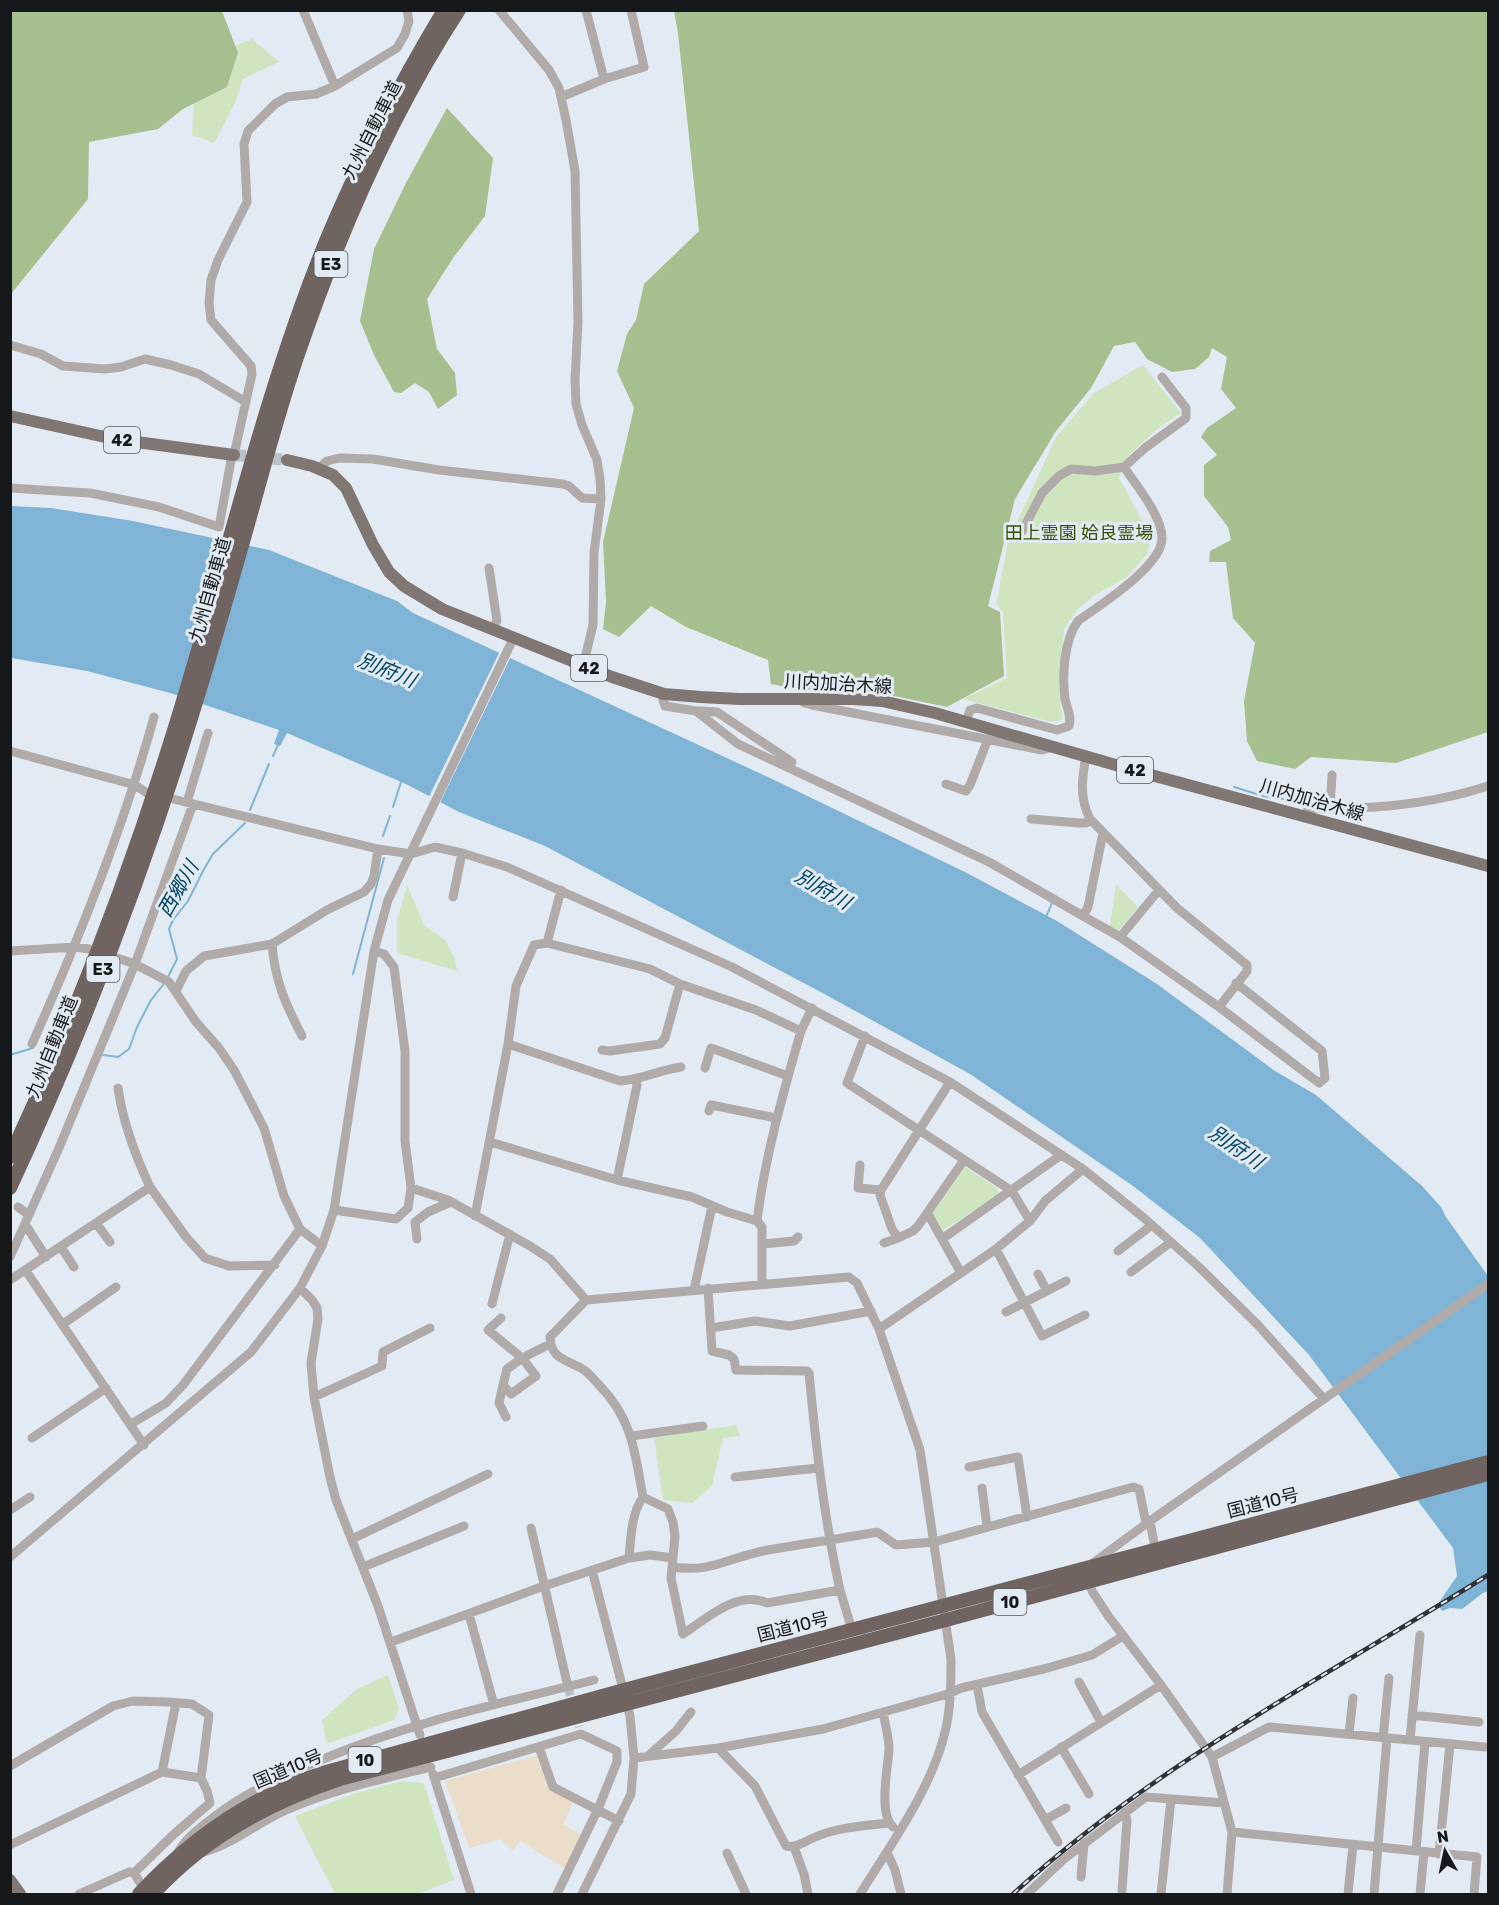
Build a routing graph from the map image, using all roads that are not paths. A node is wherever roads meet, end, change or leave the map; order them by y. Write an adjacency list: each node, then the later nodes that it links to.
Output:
1 (303, 10): 9 (street)
2 (407, 10): 9 (street)
3 (444, 10): 21 (highway, 九州自動車道 / E3)
4 (459, 10): 21 (highway, 九州自動車道 / E3)
5 (499, 10): 10 (street)
6 (586, 10): 8 (street)
7 (631, 10): 8 (street)
8 (604, 79): 10 (street)
9 (335, 86): 13 (street)
10 (561, 97): 20 (street)
11 (10, 345): 13 (street)
12 (1162, 377): 17 (street)
13 (246, 402): 15 (street)
14 (10, 416): 15 (main road, 42)
15 (234, 455): 19 (street)
16 (287, 460): 18 (main road, 川内加治木線 / 42)
17 (1124, 467): 22 (street); 31 (street)
18 (319, 468): 20 (street); 24 (main road, 川内加治木線 / 42)
19 (10, 488)
20 (601, 499): 26 (street)
21 (238, 533): 34 (highway, 九州自動車道 / E3)
22 (1020, 537)
23 (489, 568): 24 (street)
24 (492, 629): 25 (main road, 川内加治木線 / 42)
25 (512, 642): 26 (main road, 川内加治木線 / 42); 53 (street)
26 (583, 666): 27 (main road, 川内加治木線 / 42)
27 (664, 694): 28 (main road, 川内加治木線 / 42); 29 (street)
28 (801, 698): 31 (main road, 川内加治木線 / 42); 33 (street)
29 (696, 711): 39 (street); 58 (street)
30 (154, 717): 41 (street)
31 (966, 722): 35 (main road, 川内加治木線 / 42)
32 (208, 733): 45 (street)
33 (987, 739): 35 (street); 40 (street)
34 (176, 744): 90 (highway, 九州自動車道 / E3); 96 (highway, 九州自動車道 / E3)
35 (1056, 746): 37 (main road, 川内加治木線 / 42)
36 (10, 751): 41 (street)
37 (1086, 756): 47 (main road, 川内加治木線 / 42); 49 (street)
38 (1332, 775): 46 (street)
39 (822, 778)
40 (946, 784)
41 (135, 785): 43 (street); 62 (street)
42 (1488, 786): 46 (street)
43 (147, 793)
44 (173, 799): 45 (street)
45 (190, 803): 51 (street); 67 (street)
46 (1330, 806): 47 (street)
47 (1304, 817): 54 (main road, 川内加治木線 / 42)
48 (1032, 819): 49 (street)
49 (1090, 819): 50 (street)
50 (1103, 833): 55 (street); 58 (street)
51 (378, 849): 53 (street); 61 (street)
52 (462, 853): 53 (street); 56 (street); 57 (street)
53 (411, 854): 65 (street)
54 (1488, 866)
55 (1159, 890): 59 (street); 68 (street)
56 (561, 891): 60 (street); 72 (street)
57 (453, 897)
58 (1083, 915): 59 (street)
59 (1120, 937): 71 (street)
60 (547, 943): 69 (street); 77 (street)
61 (272, 944): 70 (street); 74 (street)
62 (75, 947): 63 (street); 64 (street); 76 (street)
63 (89, 949)
64 (10, 951)
65 (374, 951): 97 (street); 103 (street)
66 (117, 958): 67 (street)
67 (135, 964): 70 (street); 106 (street)
68 (1236, 983): 71 (street); 71 (street)
69 (680, 984): 73 (street); 78 (street)
70 (176, 991): 111 (street)
71 (1219, 1006)
72 (812, 1008): 73 (street); 75 (street)
73 (801, 1031): 81 (street)
74 (302, 1036)
75 (865, 1036): 83 (street); 87 (street)
76 (32, 1044)
77 (508, 1044): 82 (street); 88 (street)
78 (602, 1050)
79 (681, 1066): 82 (street)
80 (705, 1068): 81 (street)
81 (788, 1076): 86 (street)
82 (636, 1080): 94 (street)
83 (950, 1082): 87 (street); 89 (street)
84 (117, 1088): 95 (street)
85 (709, 1111): 86 (street)
86 (776, 1118): 107 (street)
87 (919, 1130): 91 (street); 98 (street)
88 (490, 1142): 94 (street); 105 (street)
89 (1061, 1155): 93 (street); 99 (street)
90 (10, 1157)
91 (964, 1160): 99 (street); 104 (street)
92 (860, 1166): 98 (street)
93 (1083, 1169): 108 (street); 110 (street)
94 (617, 1180): 101 (street)
95 (150, 1187): 109 (street); 127 (street)
96 (10, 1188)
97 (411, 1188): 100 (street); 103 (street)
98 (881, 1190): 114 (street)
99 (1012, 1191): 108 (street); 116 (street)
100 (451, 1202): 105 (street); 115 (street)
101 (712, 1206): 107 (street); 140 (street)
102 (18, 1207): 106 (street)
103 (334, 1210): 121 (street)
104 (928, 1214): 114 (street); 116 (street)
105 (475, 1216): 112 (street)
106 (27, 1220): 125 (street); 126 (street)
107 (757, 1221): 119 (street)
108 (1030, 1221): 123 (street)
109 (96, 1223): 117 (street); 122 (street)
110 (1152, 1225): 118 (street); 124 (street)
111 (300, 1229): 121 (street); 127 (street)
112 (510, 1234): 142 (street); 144 (street)
113 (798, 1237): 119 (street)
114 (898, 1238): 120 (street)
115 (417, 1239)
116 (942, 1239): 131 (street)
117 (110, 1242)
118 (1171, 1242): 130 (street); 157 (street)
119 (763, 1244): 135 (street)
120 (884, 1244)
121 (322, 1246): 138 (street)
122 (60, 1247): 126 (street); 128 (street)
123 (996, 1249): 131 (street); 143 (street)
124 (1118, 1251)
125 (10, 1257)
126 (46, 1257): 129 (street)
127 (275, 1265): 160 (street)
128 (74, 1267)
129 (26, 1270): 133 (street); 149 (street)
130 (1131, 1272)
131 (961, 1273): 152 (street)
132 (1038, 1274): 141 (street)
133 (10, 1280)
134 (1066, 1281): 141 (street)
135 (762, 1283): 139 (street); 145 (street)
136 (1488, 1284): 157 (street)
137 (116, 1287): 149 (street)
138 (300, 1288): 158 (street); 164 (street)
139 (708, 1288): 140 (street); 151 (street)
140 (694, 1290): 142 (street)
141 (1047, 1291): 143 (street)
142 (586, 1300): 153 (street)
143 (1024, 1302): 146 (street); 147 (street)
144 (492, 1304)
145 (870, 1311): 151 (street); 152 (street)
146 (1006, 1312)
147 (1085, 1314)
148 (501, 1318): 154 (street)
149 (63, 1324): 156 (street)
150 (429, 1328): 158 (street)
151 (711, 1328): 167 (street)
152 (879, 1329): 183 (street)
153 (550, 1344): 154 (street); 162 (street)
154 (522, 1358): 155 (street); 155 (street)
155 (503, 1385): 159 (street)
156 (106, 1388): 160 (street); 163 (street)
157 (1328, 1396): 177 (street)
158 (314, 1397): 181 (street)
159 (506, 1417)
160 (131, 1424): 164 (street)
161 (703, 1426): 162 (street)
162 (632, 1436): 174 (street)
163 (32, 1437)
164 (144, 1444): 185 (street)
165 (1488, 1462): 172 (highway, 国道10号 / 10)
166 (969, 1467): 176 (street)
167 (818, 1468): 170 (street); 182 (street)
168 (488, 1474): 181 (street)
169 (1488, 1474): 172 (highway, 国道10号 / 10)
170 (735, 1477)
171 (982, 1488): 180 (street)
172 (1390, 1494): 184 (highway, 国道10号 / 10)
173 (30, 1497): 175 (street)
174 (643, 1497): 186 (street); 187 (street)
175 (10, 1510)
176 (1027, 1517): 177 (street); 180 (street)
177 (1148, 1522): 184 (street); 190 (street)
178 (464, 1526): 188 (street)
179 (531, 1527): 191 (street)
180 (987, 1527): 183 (street)
181 (352, 1539): 188 (street)
182 (829, 1540): 183 (street); 187 (street); 192 (street)
183 (934, 1542): 193 (street)
184 (1157, 1556): 190 (highway, 国道10号 / 10)
185 (10, 1557)
186 (629, 1558): 187 (street); 189 (street)
187 (673, 1563): 192 (street)
188 (363, 1567): 198 (street)
189 (592, 1570): 191 (street); 206 (street)
190 (1086, 1575): 193 (highway, 国道10号 / 10); 197 (street)
191 (544, 1586): 194 (street); 204 (street)
192 (840, 1590): 195 (street)
193 (945, 1613): 195 (highway, 国道10号 / 10); 205 (street); 206 (highway, 国道10号 / 10)
194 (469, 1614): 198 (street); 209 (street)
195 (852, 1630): 206 (highway, 国道10号 / 10)
196 (1420, 1635): 212 (street)
197 (1123, 1636): 202 (street); 203 (street)
198 (391, 1642): 215 (street)
199 (1389, 1678): 218 (street)
200 (594, 1680): 204 (street)
201 (1079, 1683): 213 (street)
202 (977, 1685): 205 (street); 231 (street)
203 (1161, 1685): 213 (street); 227 (street)
204 (568, 1687): 209 (street)
205 (951, 1693): 211 (street); 243 (street)
206 (625, 1696): 228 (street); 253 (highway, 国道10号 / 10); 258 (highway, 国道10号 / 10)
207 (1353, 1698): 216 (street)
208 (176, 1703): 229 (street); 230 (street); 232 (street)
209 (494, 1705): 215 (street)
210 (691, 1712): 226 (street)
211 (884, 1712): 225 (street); 242 (street)
212 (1412, 1715): 214 (street); 219 (street)
213 (1101, 1722): 223 (street)
214 (1479, 1722)
215 (417, 1724): 217 (street); 258 (street)
216 (1349, 1734): 218 (street); 227 (street)
217 (420, 1735)
218 (1385, 1738): 219 (street); 250 (street)
219 (1410, 1740): 220 (street)
220 (1425, 1742): 221 (street); 252 (street)
221 (1450, 1744): 224 (street); 255 (street)
222 (539, 1747): 233 (street); 238 (street); 238 (street)
223 (1061, 1747): 231 (street); 234 (street)
224 (1485, 1747)
225 (718, 1748): 226 (street); 249 (street)
226 (649, 1755): 228 (street)
227 (1212, 1757): 236 (street)
228 (634, 1758): 241 (street)
229 (10, 1766)
230 (162, 1772): 232 (street); 247 (street)
231 (1018, 1774): 240 (street)
232 (201, 1778): 259 (street)
233 (434, 1778): 253 (street); 266 (street)
234 (1089, 1794)
235 (1171, 1799): 236 (street); 239 (street); 274 (street)
236 (1224, 1803): 244 (street)
237 (1066, 1808): 240 (street)
238 (598, 1809): 241 (street); 267 (street)
239 (1125, 1812): 246 (street); 262 (street)
240 (1045, 1820): 245 (street)
241 (619, 1821): 268 (street)
242 (888, 1823): 243 (street); 249 (street)
243 (898, 1831): 251 (street)
244 (1232, 1832): 248 (street); 275 (street)
245 (1058, 1842)
246 (1084, 1843): 260 (street); 273 (street)
247 (10, 1845)
248 (1353, 1845): 250 (street); 276 (street)
249 (794, 1847): 270 (street)
250 (1378, 1847): 252 (street); 277 (street)
251 (887, 1852): 271 (street); 272 (street)
252 (1420, 1852): 255 (street); 278 (street)
253 (197, 1853): 263 (highway, 国道10号 / 10)
254 (728, 1853): 269 (street)
255 (1439, 1854): 256 (street)
256 (1477, 1857): 257 (street); 279 (street)
257 (1488, 1858)
258 (174, 1859): 263 (highway, 国道10号 / 10)
259 (134, 1873): 263 (street); 265 (street)
260 (1081, 1877)
261 (10, 1880): 264 (main road)
262 (1122, 1891)
263 (145, 1893)
264 (20, 1894)
265 (79, 1894)
266 (471, 1894)
267 (557, 1894)
268 (582, 1894)
269 (746, 1894)
270 (808, 1894)
271 (860, 1894)
272 (901, 1894)
273 (1027, 1894)
274 (1161, 1894)
275 (1227, 1894)
276 (1348, 1894)
277 (1374, 1894)
278 (1420, 1894)
279 (1474, 1894)

